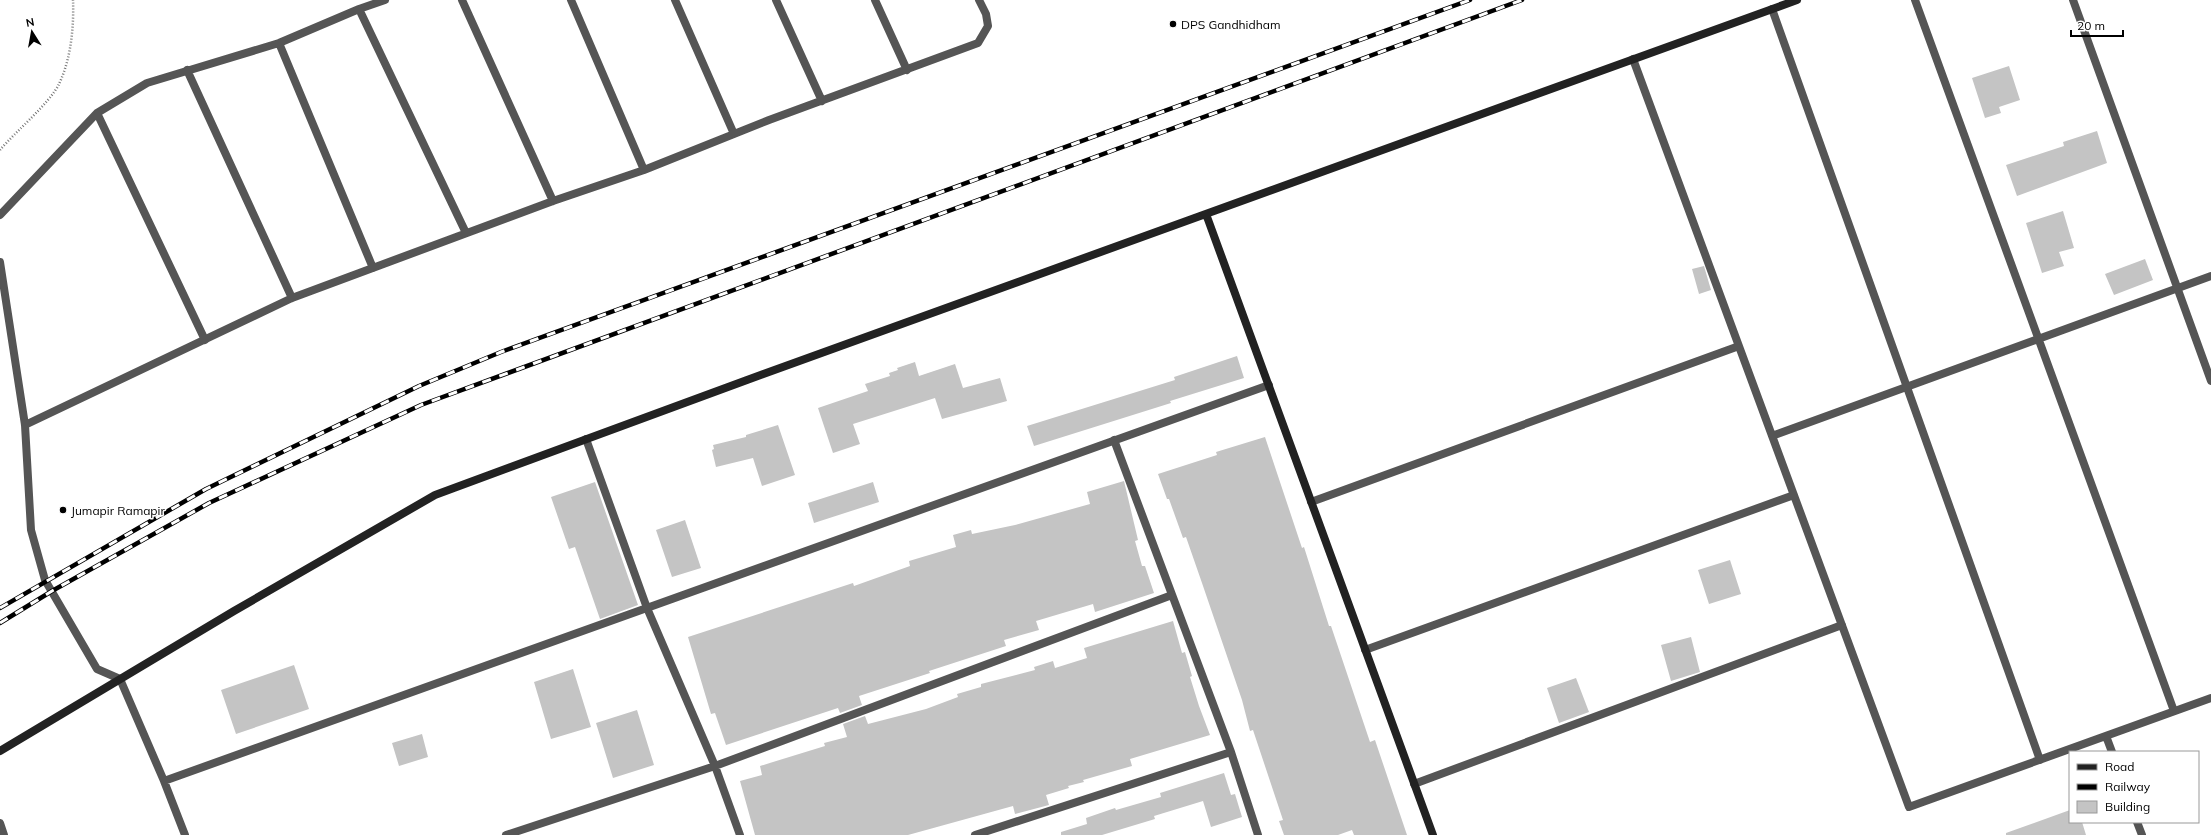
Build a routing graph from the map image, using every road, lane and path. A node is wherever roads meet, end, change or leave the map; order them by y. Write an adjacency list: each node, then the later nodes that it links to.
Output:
1 (72, 0): 21 (path)
2 (385, 0): 12 (street)
3 (462, 0): 23 (street)
4 (571, 0): 22 (street)
5 (675, 0): 20 (street)
6 (776, 0): 18 (street)
7 (875, 0): 17 (street)
8 (979, 0): 17 (street)
9 (1797, 0): 13 (main road)
10 (1915, 0): 32 (street)
11 (2073, 0): 30 (street)
12 (359, 9): 14 (street); 26 (street)
13 (1772, 9): 15 (main road); 37 (street)
14 (278, 43): 16 (street); 28 (street)
15 (1633, 59): 24 (main road); 34 (street)
16 (187, 70): 19 (street); 31 (street)
17 (907, 70): 18 (street)
18 (822, 101): 20 (street)
19 (96, 113): 25 (street); 33 (street)
20 (734, 134): 22 (street)
21 (0, 150)
22 (644, 170): 23 (street)
23 (553, 200): 26 (street)
24 (1206, 214): 36 (main road); 40 (main road)
25 (0, 215)
26 (466, 233): 28 (street)
27 (0, 262): 38 (street)
28 (373, 268): 31 (street)
29 (2211, 276): 30 (street)
30 (2177, 288): 32 (street); 35 (street)
31 (292, 298): 33 (street)
32 (2038, 339): 37 (street); 50 (street)
33 (204, 340): 38 (street)
34 (1739, 346): 39 (street); 43 (street)
35 (2211, 381)
36 (1268, 385): 41 (street); 43 (main road)
37 (1907, 387): 39 (street); 55 (street)
38 (25, 425): 48 (street)
39 (1772, 436): 42 (street)
40 (586, 439): 45 (street); 48 (main road)
41 (1114, 440): 44 (street); 45 (street)
42 (1794, 495): 46 (street); 47 (street)
43 (1311, 502): 47 (main road)
44 (1172, 595): 54 (street); 56 (street)
45 (647, 608): 56 (street); 57 (street)
46 (1842, 625): 55 (street); 58 (street)
47 (1365, 650): 58 (main road)
48 (120, 679): 52 (main road); 57 (street)
49 (2211, 698): 50 (street)
50 (2174, 711): 51 (street)
51 (2106, 736): 53 (street); 55 (street)
52 (0, 751)
53 (2112, 751)
54 (1231, 752): 65 (street); 66 (street)
55 (2040, 760)
56 (715, 766): 63 (street); 64 (street)
57 (164, 781): 62 (street)
58 (1414, 784): 67 (main road)
59 (0, 823): 61 (street)
60 (2137, 823): 68 (street)
61 (4, 835)
62 (185, 835)
63 (506, 835)
64 (740, 835)
65 (975, 835)
66 (1258, 835)
67 (1433, 835)
68 (2142, 835)

